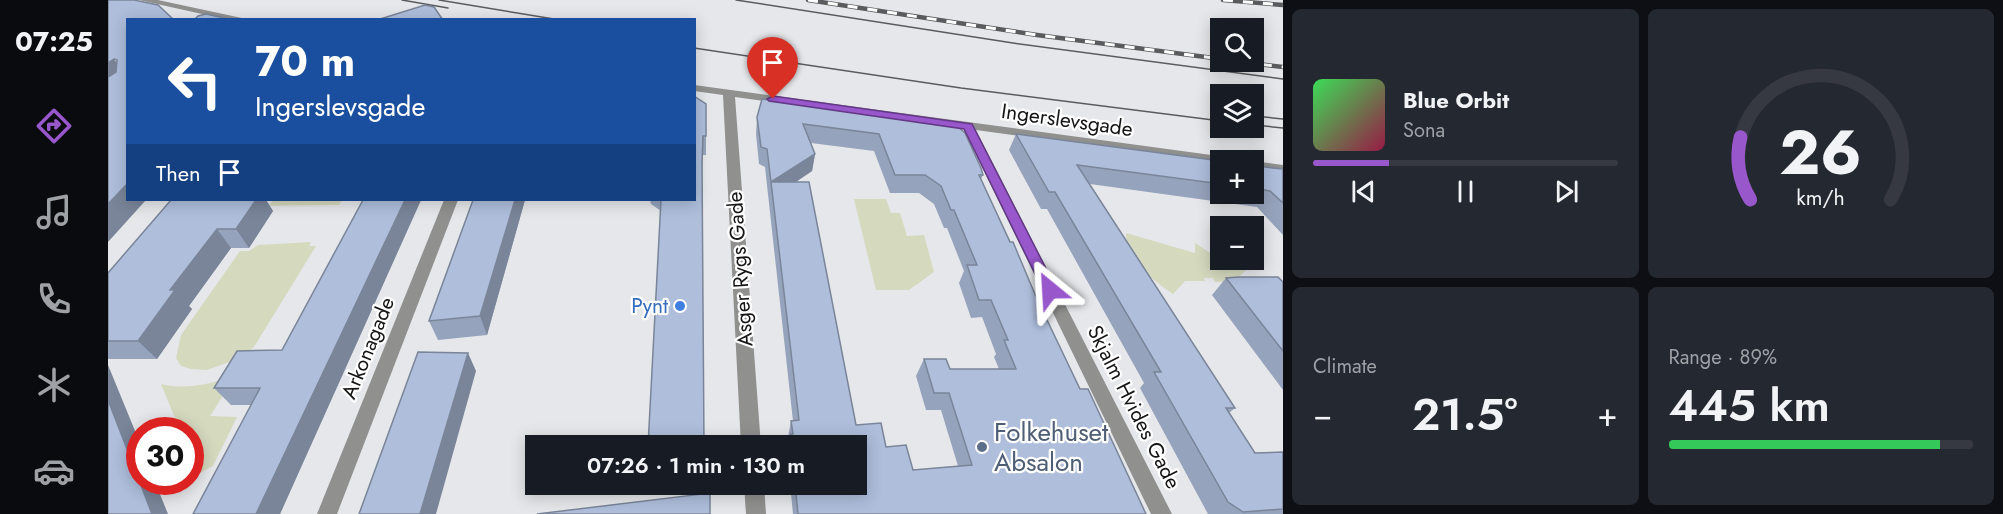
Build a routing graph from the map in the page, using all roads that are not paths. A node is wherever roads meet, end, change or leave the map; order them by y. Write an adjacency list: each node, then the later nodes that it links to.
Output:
1 (144, 0): 2 (street)
2 (212, 13): 3 (street); 4 (street)
3 (205, 18)
4 (236, 18)
5 (696, 88): 6 (street, Ingerslevsgade)
6 (729, 93): 7 (street, Ingerslevsgade); 12 (street, Asger Rygs Gade)
7 (968, 127): 8 (street, Ingerslevsgade); 16 (street, Skjalm Hvides Gade)
8 (1210, 159)
9 (1264, 166): 10 (street)
10 (1283, 169)
11 (451, 201): 14 (street, Arkonagade)
12 (751, 435)
13 (755, 495): 15 (street)
14 (327, 514)
15 (756, 514)
16 (1162, 514)

